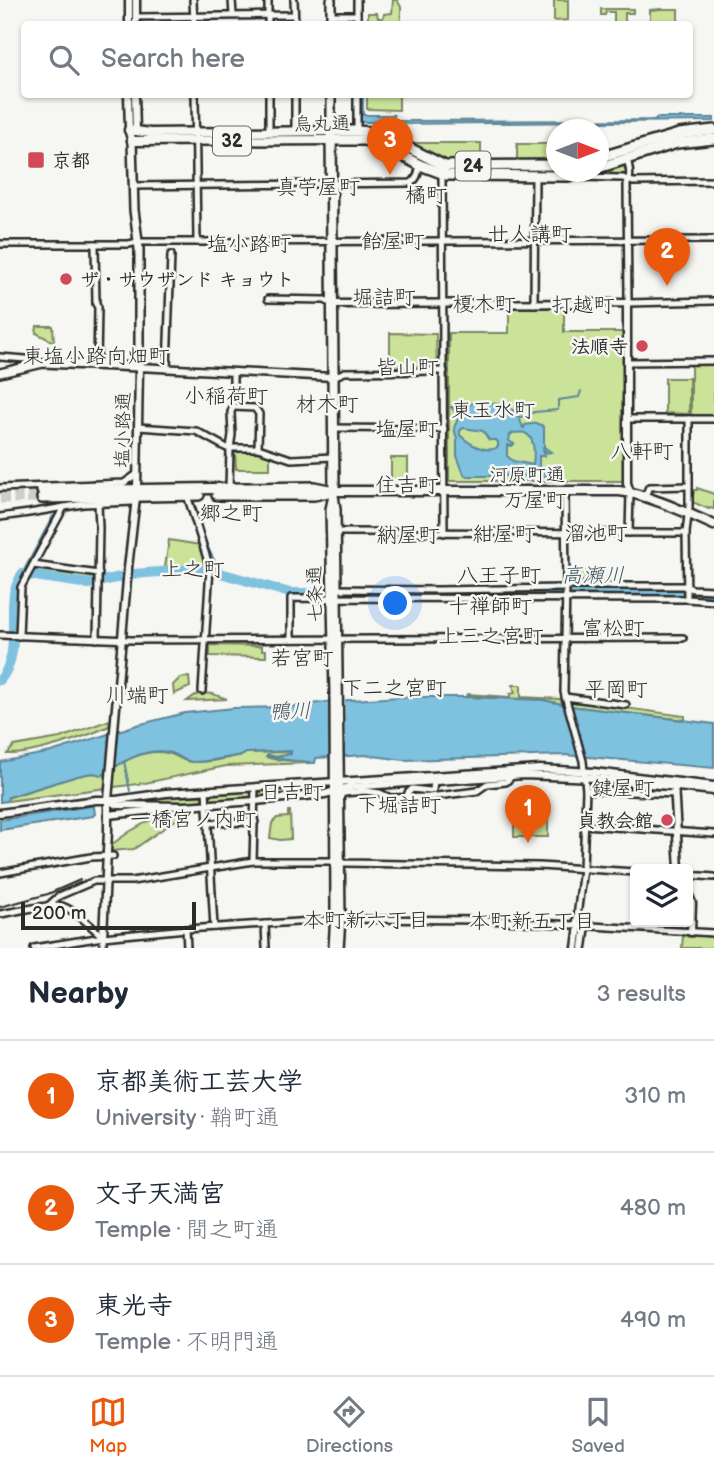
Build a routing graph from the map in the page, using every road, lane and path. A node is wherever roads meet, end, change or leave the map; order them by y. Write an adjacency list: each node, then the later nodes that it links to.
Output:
1 (129, 0): 15 (street)
2 (136, 0): 16 (street)
3 (193, 0): 9 (street)
4 (232, 0): 10 (street)
5 (268, 0): 11 (street)
6 (294, 0): 12 (street)
7 (331, 0): 13 (main road)
8 (357, 0): 14 (street)
9 (193, 15): 10 (street); 16 (street); 17 (street)
10 (233, 15): 11 (street)
11 (268, 15): 12 (street); 18 (street)
12 (294, 15): 19 (street)
13 (331, 15): 14 (street); 20 (main road)
14 (357, 15): 21 (street)
15 (129, 21)
16 (136, 21)
17 (194, 21)
18 (268, 21)
19 (295, 21)
20 (331, 21)
21 (357, 21)
22 (128, 98): 29 (street, 塩小路通)
23 (135, 98): 29 (street, 塩小路通)
24 (195, 98): 34 (street)
25 (269, 98): 33 (street)
26 (295, 98): 31 (street)
27 (331, 98): 35 (main road, 七条通)
28 (357, 98): 32 (street)
29 (132, 130): 34 (main road, 烏丸通 / 32); 37 (main road, 塩小路通)
30 (714, 130): 38 (highway)
31 (295, 131): 33 (main road, 烏丸通 / 32); 35 (main road, 烏丸通 / 32)
32 (357, 131): 35 (highway, 烏丸通 / 24); 43 (highway, 烏丸通 / 24)
33 (269, 132): 34 (main road, 烏丸通 / 32)
34 (195, 136): 35 (main road, 烏丸通 / 32); 37 (main road, 烏丸通 / 32); 49 (street)
35 (331, 136): 41 (highway, 烏丸通 / 24); 50 (highway, 七条通)
36 (714, 139): 38 (highway)
37 (132, 141): 51 (main road, 塩小路通)
38 (625, 155): 39 (highway); 40 (highway); 47 (street)
39 (609, 157)
40 (609, 163)
41 (420, 165): 43 (highway, 烏丸通 / 24); 50 (street)
42 (546, 167): 44 (highway, 烏丸通 / 24)
43 (440, 169): 44 (highway, 烏丸通 / 24); 54 (street)
44 (535, 170): 45 (highway, 烏丸通 / 24); 55 (street)
45 (546, 172)
46 (609, 178): 47 (street)
47 (629, 180): 48 (street); 52 (street)
48 (714, 181)
49 (196, 184): 50 (street); 51 (street); 57 (street)
50 (332, 184): 58 (highway, 七条通)
51 (133, 186): 56 (main road, 塩小路通)
52 (628, 240): 53 (street); 55 (street); 64 (street)
53 (714, 240)
54 (441, 241): 55 (street); 58 (street); 66 (street)
55 (534, 241): 67 (street)
56 (138, 242): 60 (street); 61 (street); 73 (main road, 塩小路通)
57 (197, 242): 58 (street); 61 (street)
58 (332, 242): 65 (highway, 七条通)
59 (0, 244): 60 (street)
60 (95, 244): 72 (street)
61 (171, 249): 74 (street)
62 (268, 299): 65 (street)
63 (714, 302): 64 (street)
64 (627, 303): 67 (street); 70 (street)
65 (332, 304): 66 (street); 78 (highway, 七条通)
66 (443, 304): 67 (street); 75 (street)
67 (534, 304)
68 (0, 357): 71 (street)
69 (714, 361): 70 (street)
70 (627, 362): 80 (street)
71 (35, 365): 72 (main road); 77 (main road)
72 (97, 365): 73 (main road)
73 (139, 367): 74 (street); 83 (street, 塩小路通)
74 (167, 369): 76 (street)
75 (444, 371): 78 (street); 85 (street)
76 (233, 372): 78 (street); 79 (street)
77 (0, 373)
78 (333, 377): 84 (highway, 七条通)
79 (233, 407): 86 (street); 87 (street)
80 (628, 419): 81 (street); 96 (street)
81 (689, 419): 82 (street); 90 (street)
82 (714, 419)
83 (138, 427): 86 (street); 89 (street, 塩小路通)
84 (333, 428): 85 (street); 88 (highway, 七条通)
85 (444, 429): 94 (street)
86 (230, 448): 87 (street); 92 (street)
87 (258, 448): 88 (street)
88 (333, 457): 93 (highway, 七条通)
89 (138, 474): 91 (street); 99 (street, 塩小路通)
90 (689, 486): 100 (street); 103 (street)
91 (0, 488)
92 (229, 488): 93 (highway, 河原町通); 99 (highway, 河原町通)
93 (334, 491): 94 (main road, 河原町通); 98 (highway, 河原町通); 106 (main road, 七条通); 117 (main road, 七条通)
94 (444, 491): 95 (main road, 河原町通); 107 (street)
95 (565, 491): 96 (main road, 河原町通); 108 (street)
96 (630, 492): 100 (main road, 河原町通); 109 (street)
97 (42, 495): 99 (highway, 河原町通)
98 (187, 495): 99 (highway, 河原町通); 127 (street)
99 (136, 496): 101 (street); 124 (street, 塩小路通)
100 (644, 498): 103 (main road, 河原町通)
101 (97, 503): 102 (street); 112 (street)
102 (64, 507): 104 (street); 111 (street)
103 (687, 513): 105 (main road, 河原町通); 110 (street)
104 (0, 517)
105 (714, 525)
106 (337, 532): 107 (street); 113 (main road, 七条通)
107 (444, 533): 108 (street)
108 (565, 533): 109 (street); 115 (street)
109 (629, 533): 110 (street)
110 (686, 533): 116 (street)
111 (31, 568): 112 (street); 120 (street)
112 (99, 575): 123 (street)
113 (337, 589): 115 (street); 117 (main road, 七条通)
114 (714, 590): 116 (street)
115 (565, 592): 116 (street); 116 (street); 117 (street); 121 (street)
116 (687, 594): 118 (street)
117 (335, 599): 125 (street); 126 (main road, 七条通)
118 (714, 601)
119 (0, 635): 120 (street)
120 (15, 636): 123 (street)
121 (564, 638): 122 (street); 126 (street); 129 (street)
122 (683, 638)
123 (97, 639): 124 (street)
124 (122, 639): 127 (street); 141 (street, 塩小路通)
125 (293, 639): 126 (street); 127 (street)
126 (335, 639): 137 (main road, 七条通)
127 (206, 640): 128 (street)
128 (202, 691)
129 (565, 699): 130 (street); 131 (street)
130 (626, 705)
131 (584, 774): 132 (street); 135 (street); 137 (street); 139 (street)
132 (512, 776): 133 (street); 142 (street)
133 (434, 781): 137 (street); 142 (street)
134 (714, 786): 135 (street)
135 (674, 787): 139 (street); 140 (street); 151 (street)
136 (255, 788): 137 (street); 138 (street); 143 (street)
137 (337, 789): 142 (street); 143 (street); 155 (main road, 七条通)
138 (206, 790): 141 (street); 144 (street)
139 (586, 790): 150 (street)
140 (714, 791)
141 (108, 797): 145 (street); 146 (street); 147 (street)
142 (406, 798)
143 (256, 801): 144 (street); 148 (street)
144 (207, 804): 145 (street); 149 (street)
145 (184, 810): 147 (street)
146 (0, 813)
147 (108, 815): 153 (street)
148 (255, 822): 149 (street); 154 (street)
149 (209, 823): 157 (street)
150 (584, 825): 151 (street); 158 (street)
151 (677, 831): 152 (street); 156 (street)
152 (714, 834)
153 (110, 856): 160 (street); 163 (street)
154 (253, 861): 155 (street); 157 (street)
155 (337, 862): 158 (street); 166 (main road, 七条通)
156 (679, 864)
157 (211, 868): 163 (street); 169 (street)
158 (583, 868): 159 (street); 168 (street)
159 (630, 872)
160 (0, 873)
161 (693, 875): 162 (street)
162 (714, 877)
163 (106, 880): 164 (street); 174 (street)
164 (48, 905): 165 (street); 174 (street)
165 (0, 914)
166 (337, 919): 167 (street); 168 (street); 179 (main road, 七条通); 180 (main road, 七条通)
167 (265, 924): 169 (street); 178 (street)
168 (580, 925): 172 (street); 181 (street); 182 (street)
169 (214, 927): 171 (street)
170 (691, 927): 172 (street)
171 (186, 929): 174 (street); 177 (street)
172 (691, 932): 173 (street)
173 (714, 933)
174 (103, 937): 175 (street); 176 (street)
175 (34, 948)
176 (103, 948)
177 (187, 948)
178 (266, 948)
179 (333, 948)
180 (339, 948)
181 (576, 948)
182 (583, 948)

